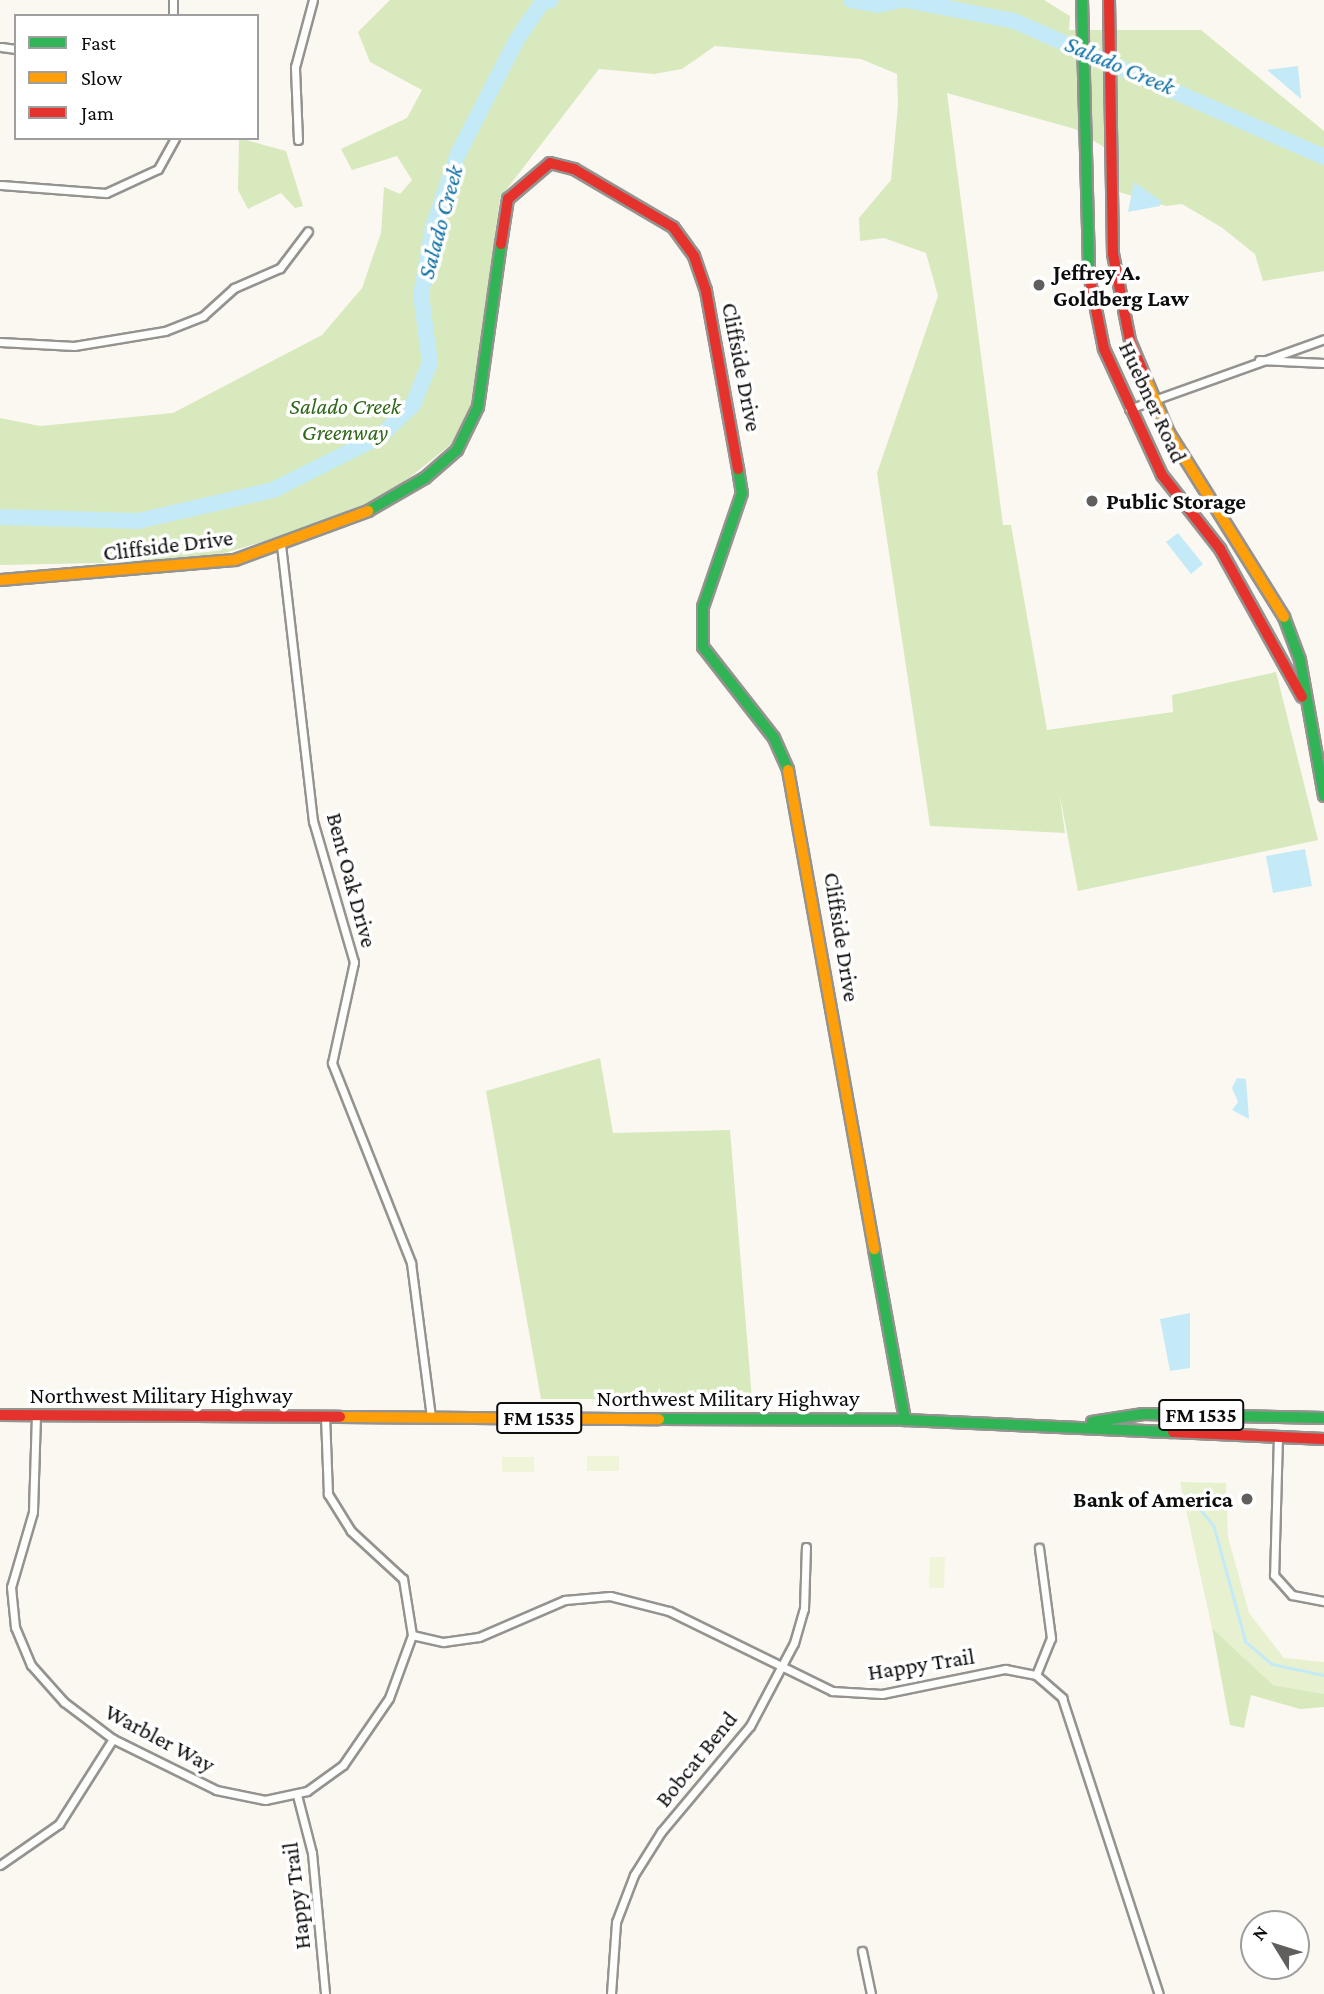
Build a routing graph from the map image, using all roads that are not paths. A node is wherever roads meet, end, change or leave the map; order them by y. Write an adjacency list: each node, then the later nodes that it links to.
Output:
1 (313, 0): 5 (street)
2 (1082, 0): 13 (main road, Huebner Road)
3 (1108, 0): 12 (main road, Huebner Road)
4 (174, 140): 6 (street)
5 (298, 140)
6 (1, 185)
7 (308, 231): 9 (street)
8 (1324, 339): 10 (street)
9 (0, 342)
10 (1259, 360): 11 (street); 12 (street)
11 (1324, 363)
12 (1155, 404): 13 (street); 15 (main road, Huebner Road)
13 (1128, 409): 17 (main road, Huebner Road)
14 (281, 545): 16 (main road, Cliffside Drive); 23 (street, Bent Oak Drive); 25 (main road, Cliffside Drive)
15 (1258, 567): 17 (main road); 18 (main road, Huebner Road)
16 (0, 580)
17 (1239, 580): 18 (main road, Huebner Road)
18 (1304, 700): 19 (main road, Huebner Road)
19 (1324, 796)
20 (0, 1415): 21 (main road, Northwest Military Highway / FM 1535)
21 (36, 1415): 22 (main road, Northwest Military Highway / FM 1535); 35 (street, Warbler Way)
22 (325, 1417): 23 (main road, Northwest Military Highway / FM 1535); 32 (street)
23 (431, 1418): 25 (main road, Northwest Military Highway / FM 1535)
24 (1324, 1418): 26 (main road, Northwest Military Highway / FM 1535)
25 (905, 1420): 26 (main road, Northwest Military Highway / FM 1535)
26 (1078, 1424): 27 (main road, Northwest Military Highway / FM 1535)
27 (1278, 1436): 28 (main road, Northwest Military Highway / FM 1535); 31 (street)
28 (1324, 1439)
29 (806, 1546): 33 (street, Bobcat Bend)
30 (1039, 1548): 34 (street)
31 (1324, 1601)
32 (412, 1635): 33 (street, Happy Trail); 36 (street)
33 (780, 1668): 34 (street, Happy Trail); 40 (street, Bobcat Bend)
34 (1036, 1675): 42 (street)
35 (113, 1739): 36 (street, Warbler Way); 37 (street)
36 (298, 1795): 39 (street, Happy Trail)
37 (0, 1865)
38 (862, 1951): 41 (street)
39 (325, 1994)
40 (611, 1994)
41 (871, 1994)
42 (1159, 1994)

